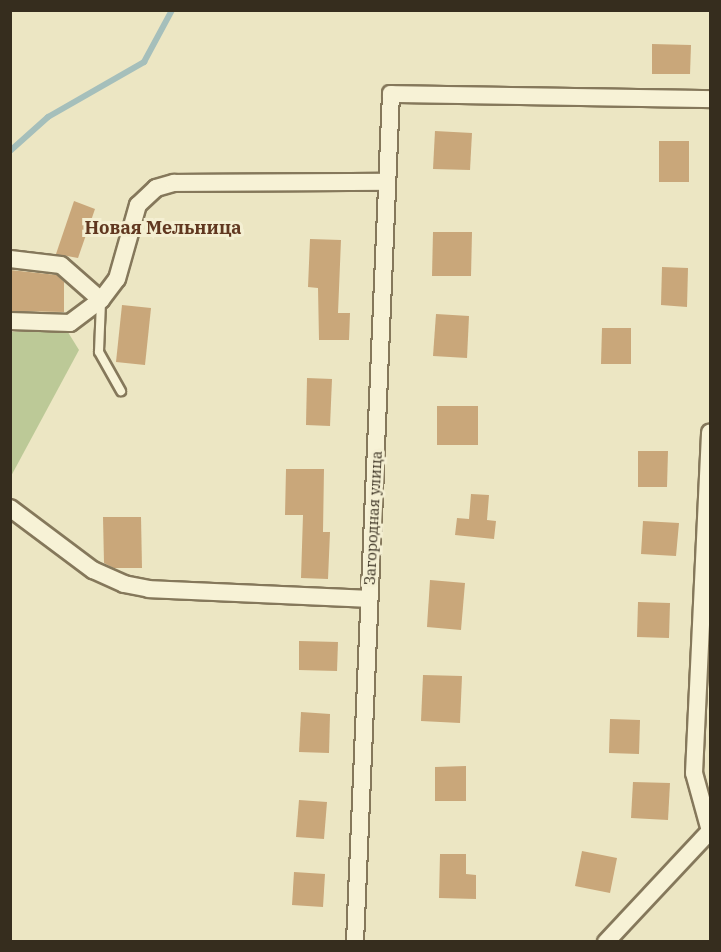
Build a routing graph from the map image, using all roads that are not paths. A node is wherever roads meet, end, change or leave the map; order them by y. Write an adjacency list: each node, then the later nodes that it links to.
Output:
1 (711, 99): 2 (street, Загородная улица)
2 (387, 182): 4 (street); 9 (street, Загородная улица)
3 (10, 259): 4 (street)
4 (101, 300): 5 (street); 6 (lane)
5 (10, 321)
6 (121, 391)
7 (711, 432): 10 (street)
8 (10, 508): 9 (street)
9 (369, 599): 11 (street, Загородная улица)
10 (710, 831): 12 (street)
11 (355, 942)
12 (606, 942)

